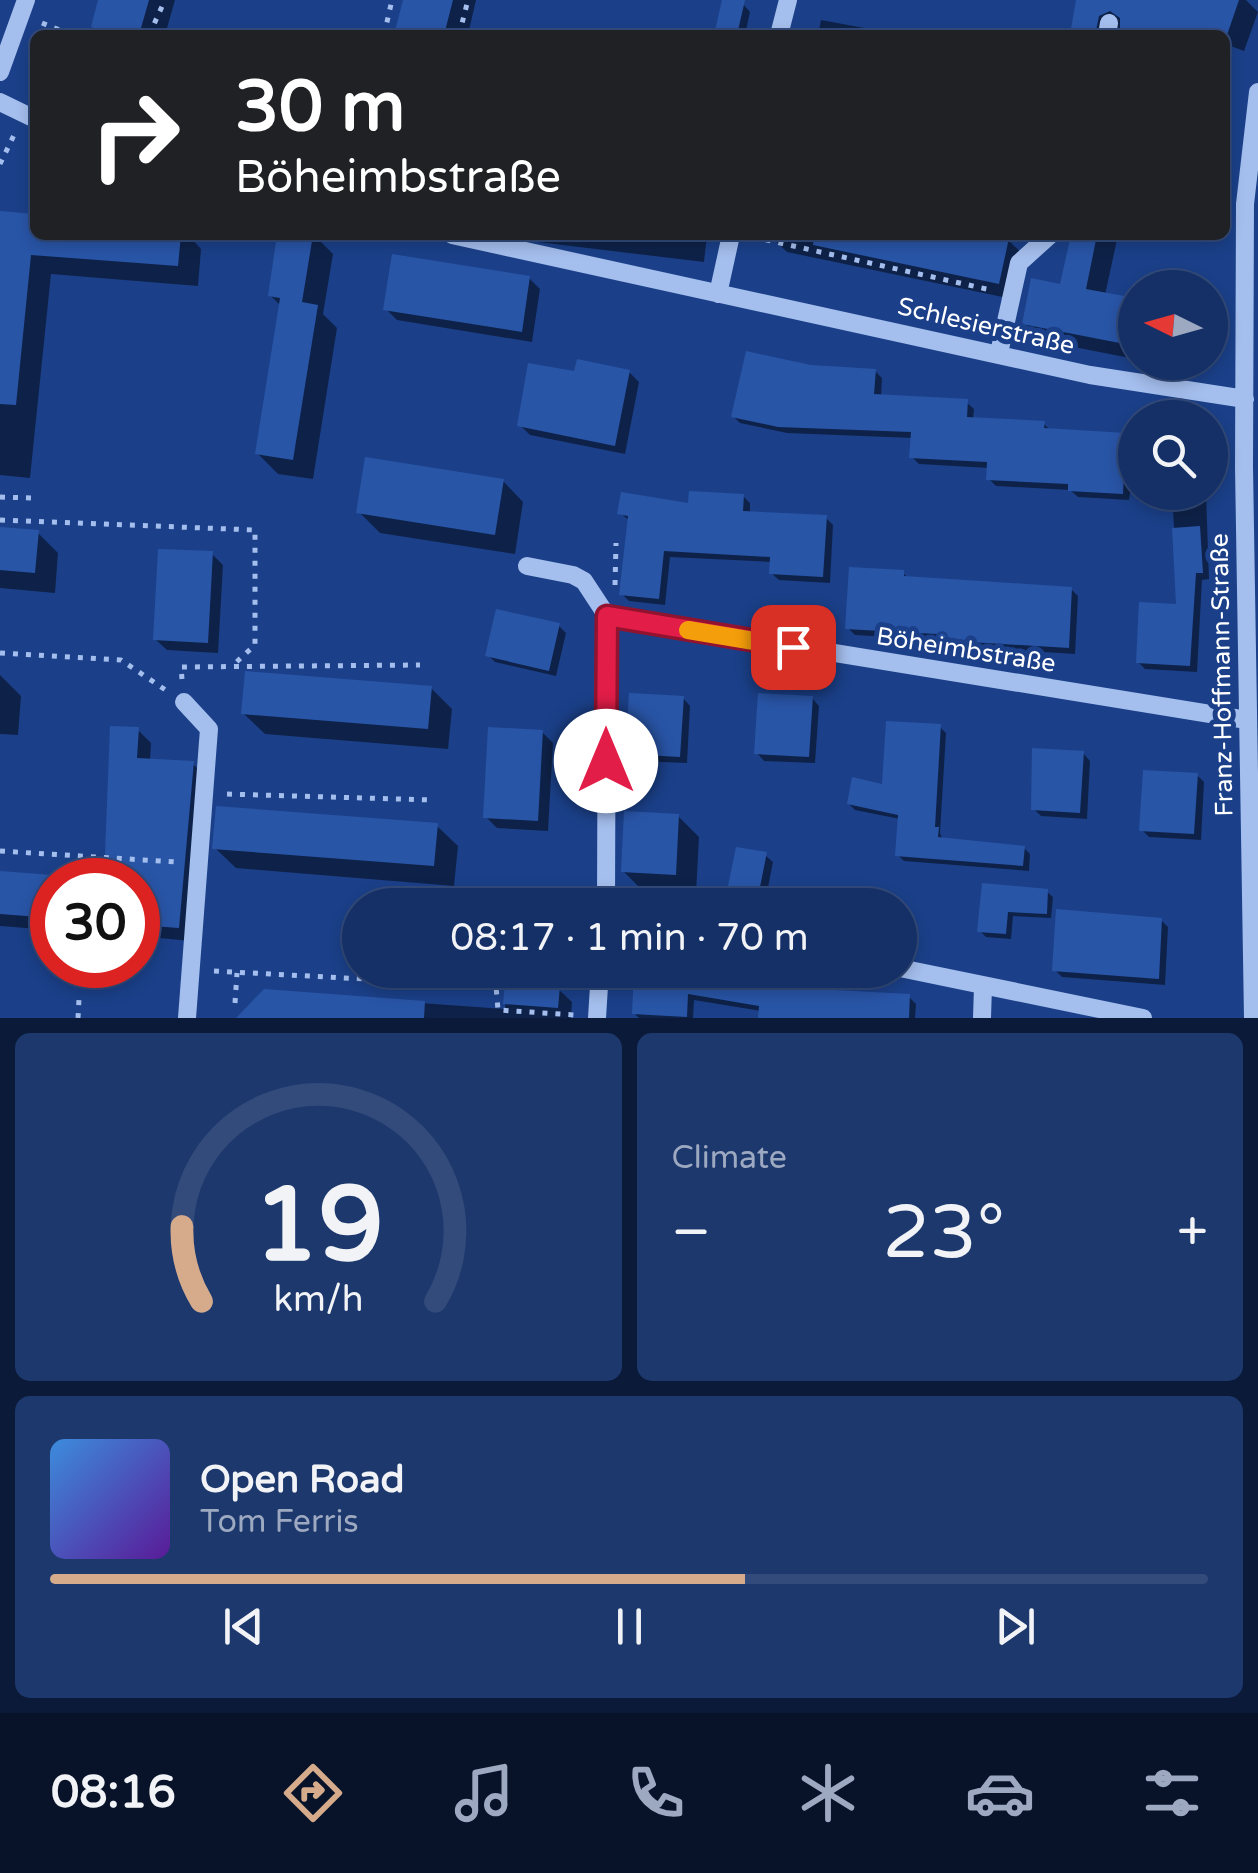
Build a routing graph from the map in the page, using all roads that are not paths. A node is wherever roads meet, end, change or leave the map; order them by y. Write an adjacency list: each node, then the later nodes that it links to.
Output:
1 (788, 0): 3 (street)
2 (24, 7): 4 (street)
3 (780, 30)
4 (0, 72)
5 (1258, 92): 13 (street, Franz-Hoffmann-Straße)
6 (0, 102): 7 (street)
7 (30, 117)
8 (475, 240): 11 (street, Schlesierstraße)
9 (730, 240): 11 (street)
10 (1045, 240): 12 (street)
11 (718, 294): 12 (street, Schlesierstraße)
12 (998, 353): 13 (street, Schlesierstraße)
13 (1245, 399): 14 (street, Franz-Hoffmann-Straße)
14 (1251, 468): 18 (street, Franz-Hoffmann-Straße)
15 (527, 566): 16 (street)
16 (610, 617): 18 (street, Böheimbstraße); 19 (street)
17 (184, 702): 24 (street)
18 (1247, 720): 27 (street, Franz-Hoffmann-Straße)
19 (608, 888)
20 (917, 972): 21 (street)
21 (984, 986): 25 (street); 26 (street)
22 (599, 988): 23 (street)
23 (597, 1017)
24 (188, 1018)
25 (982, 1018)
26 (1142, 1018)
27 (1252, 1018)

